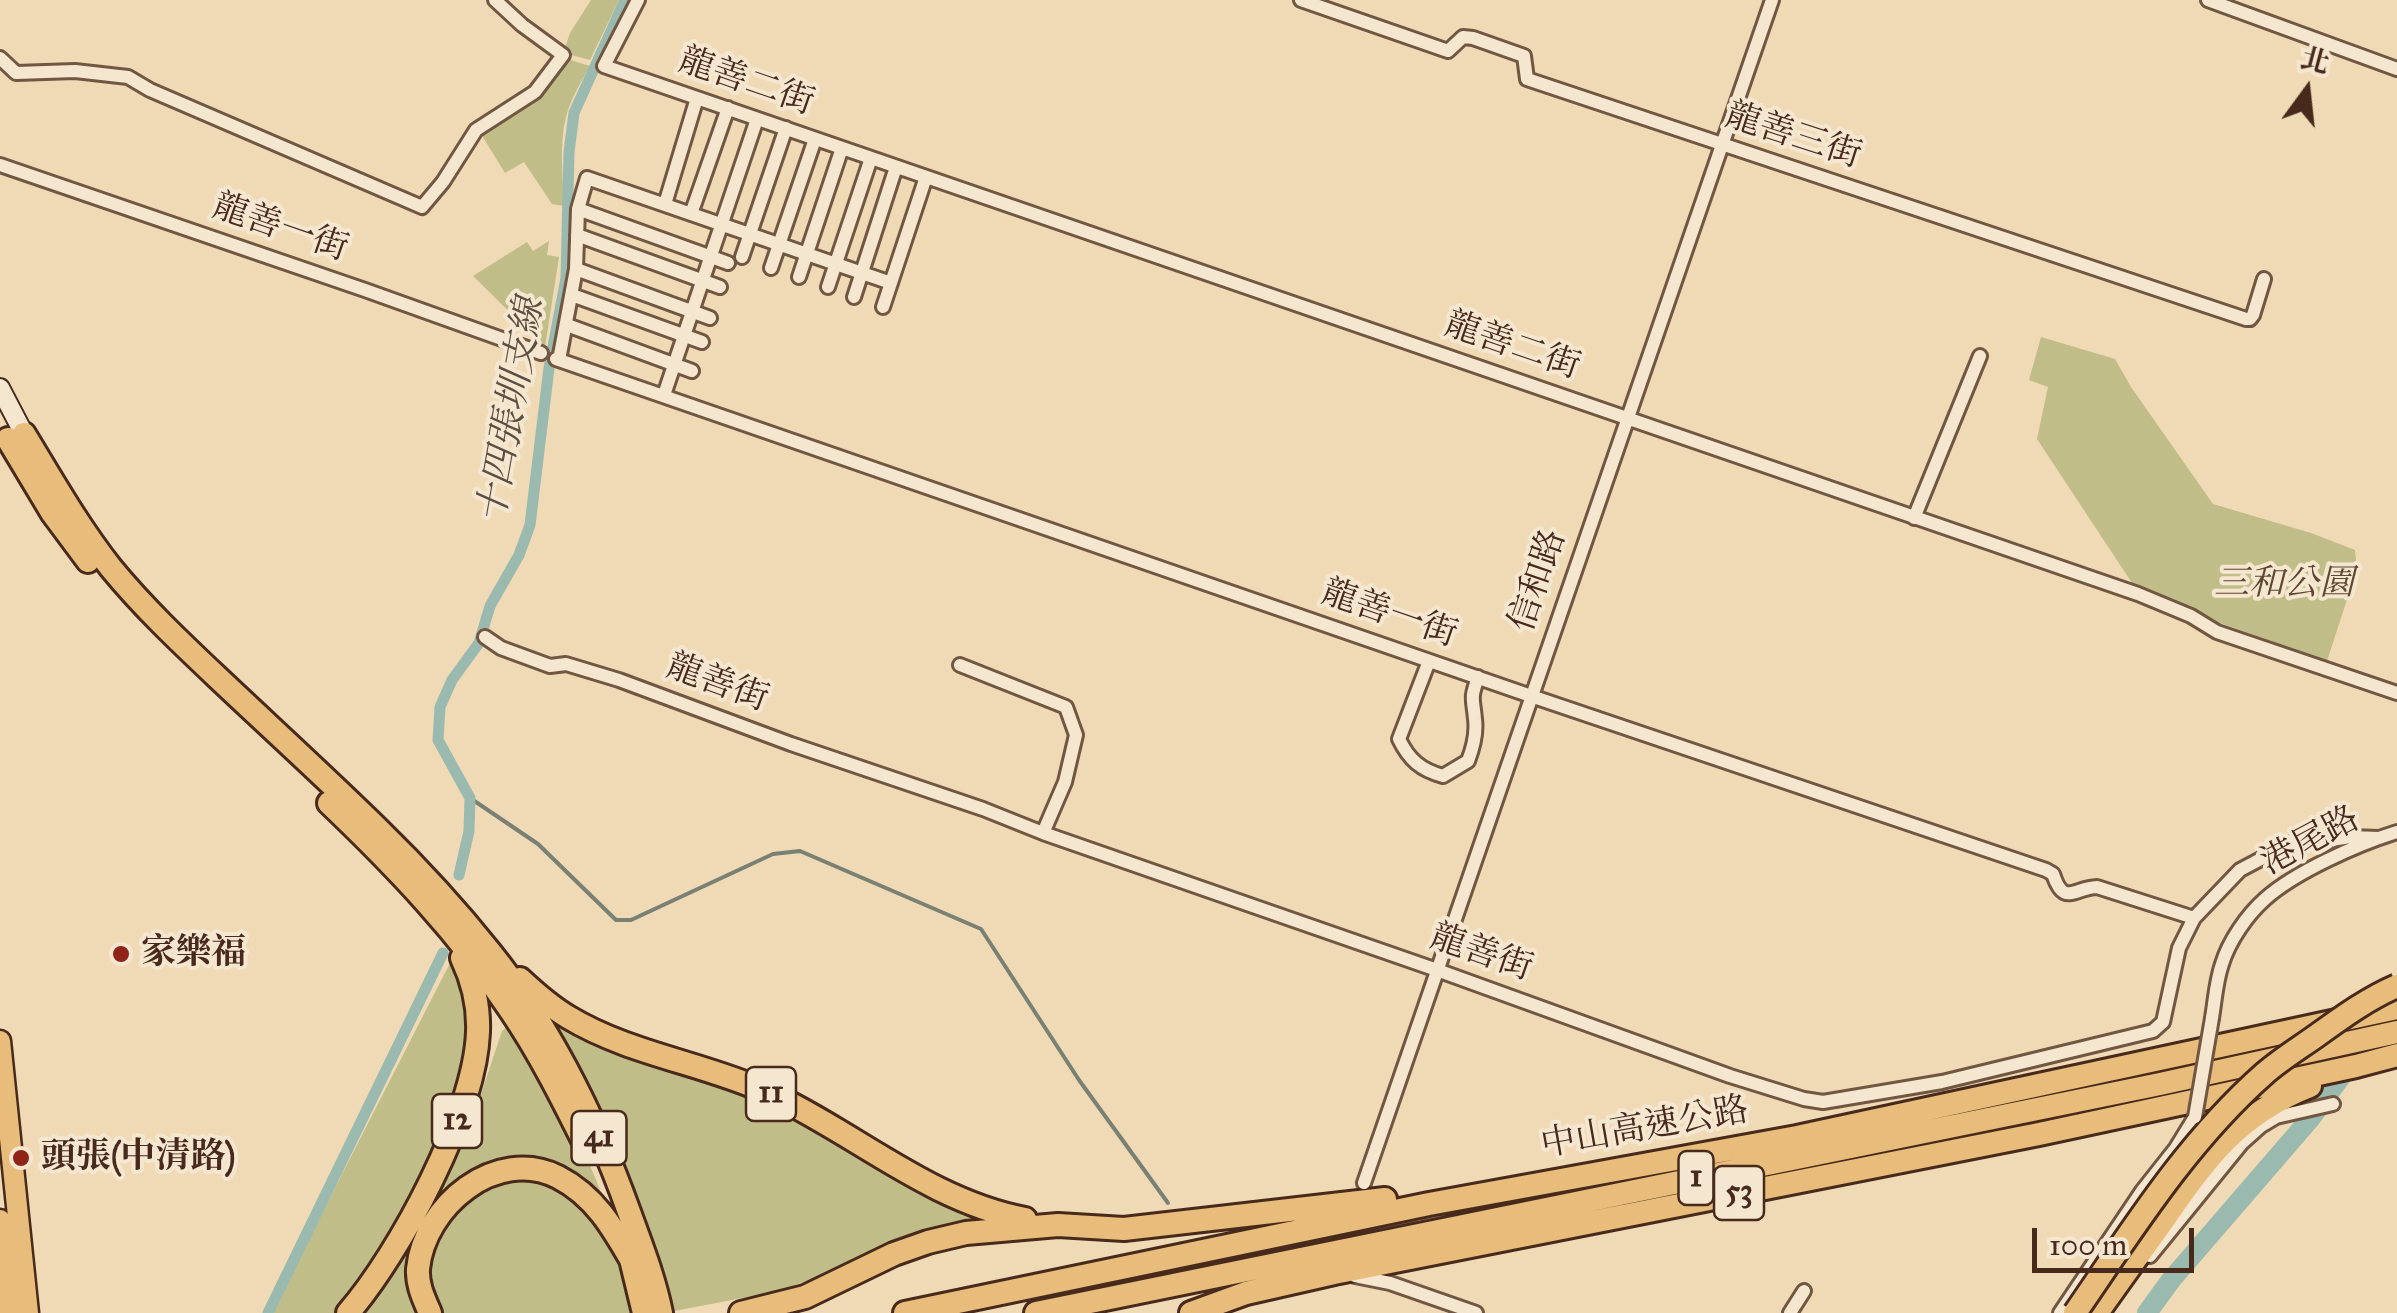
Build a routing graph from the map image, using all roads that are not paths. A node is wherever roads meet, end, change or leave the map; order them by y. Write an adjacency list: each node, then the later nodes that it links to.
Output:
1 (495, 0): 6 (street)
2 (638, 0): 8 (street, 龍善二街)
3 (1301, 0): 13 (street, 龍善三街)
4 (1772, 0): 13 (street, 信和路)
5 (2208, 0): 7 (street)
6 (0, 58)
7 (2397, 68)
8 (697, 98): 9 (street, 龍善二街); 19 (street)
9 (728, 108): 10 (street, 龍善二街); 21 (street)
10 (758, 119): 11 (street, 龍善二街); 22 (street)
11 (786, 128): 12 (street, 龍善二街); 23 (street)
12 (816, 138): 14 (street, 龍善二街); 25 (street)
13 (1722, 145): 33 (street, 龍善三街); 52 (street, 信和路)
14 (842, 148): 15 (street, 龍善二街); 26 (street)
15 (871, 158): 17 (street, 龍善二街); 28 (street)
16 (0, 165): 46 (street, 龍善一街)
17 (896, 166): 18 (street, 龍善二街); 31 (street)
18 (926, 176): 35 (street); 52 (street, 龍善二街)
19 (664, 204): 20 (street); 21 (street)
20 (578, 209): 24 (street); 27 (street)
21 (691, 214): 22 (street)
22 (722, 224): 23 (street); 27 (street)
23 (750, 234): 25 (street); 27 (street)
24 (577, 236): 30 (street); 34 (street)
25 (780, 244): 26 (street); 29 (street)
26 (807, 254): 28 (street); 32 (street)
27 (711, 256): 34 (street)
28 (836, 264): 31 (street); 37 (street)
29 (772, 268)
30 (576, 269): 38 (street); 41 (street)
31 (862, 273): 35 (street); 39 (street)
32 (799, 277)
33 (2264, 279)
34 (703, 280): 36 (street); 41 (street)
35 (891, 282): 40 (street)
36 (720, 286)
37 (828, 287)
38 (572, 295): 43 (street); 44 (street)
39 (854, 296)
40 (883, 307)
41 (693, 311): 42 (street); 44 (street)
42 (710, 318)
43 (567, 325): 48 (street); 51 (street, 龍善一街)
44 (684, 336): 45 (street); 48 (street)
45 (702, 342)
46 (540, 353)
47 (1980, 356): 54 (street)
48 (675, 364): 49 (street); 51 (street)
49 (692, 370)
50 (0, 388): 53 (street)
51 (664, 395): 56 (street, 龍善一街)
52 (1627, 418): 54 (street, 龍善二街); 60 (street, 信和路)
53 (11, 432): 64 (highway); 66 (highway)
54 (1914, 518): 59 (street, 龍善二街)
55 (486, 637): 62 (street, 龍善街)
56 (1429, 660): 58 (street, 龍善一街); 58 (street)
57 (960, 665): 62 (street)
58 (1478, 678): 60 (street, 龍善一街)
59 (2397, 693)
60 (1531, 696): 65 (street, 龍善一街); 67 (street, 信和路)
61 (2397, 832): 63 (street, 港尾路)
62 (1042, 833): 67 (street, 龍善街)
63 (2379, 838): 65 (street, 龍善街); 97 (street, 港尾路, bridge)
64 (435, 912): 69 (highway); 79 (highway, 12)
65 (2194, 918): 67 (street, 龍善街)
66 (491, 953): 69 (highway); 81 (highway, 11)
67 (1437, 970): 78 (street, 信和路)
68 (2397, 986): 98 (highway, bridge)
69 (518, 1007): 79 (highway); 82 (highway); 89 (highway, 41)
70 (2397, 1008): 77 (highway, 中山高速公路 / 1)
71 (2397, 1032): 92 (highway, 中山高速公路 / 1)
72 (1, 1050): 85 (main road)
73 (2397, 1055): 74 (highway, 53)
74 (2358, 1069): 76 (highway); 93 (highway, 53)
75 (2333, 1104): 76 (street)
76 (2279, 1109): 99 (highway); 100 (street)
77 (1660, 1162): 81 (highway); 91 (highway, 中山高速公路 / 1)
78 (1364, 1183)
79 (427, 1186): 86 (highway, 12)
80 (0, 1220): 84 (main road)
81 (1058, 1225): 90 (highway)
82 (634, 1264): 87 (highway); 88 (highway)
83 (1804, 1290): 96 (street)
84 (9, 1313)
85 (28, 1313)
86 (348, 1313)
87 (430, 1313)
88 (644, 1313)
89 (661, 1313)
90 (741, 1313)
91 (905, 1313)
92 (1036, 1313)
93 (1190, 1313)
94 (1218, 1313): 95 (street)
95 (1476, 1313)
96 (1790, 1313)
97 (2060, 1313)
98 (2075, 1313)
99 (2098, 1313)
100 (2109, 1313)

